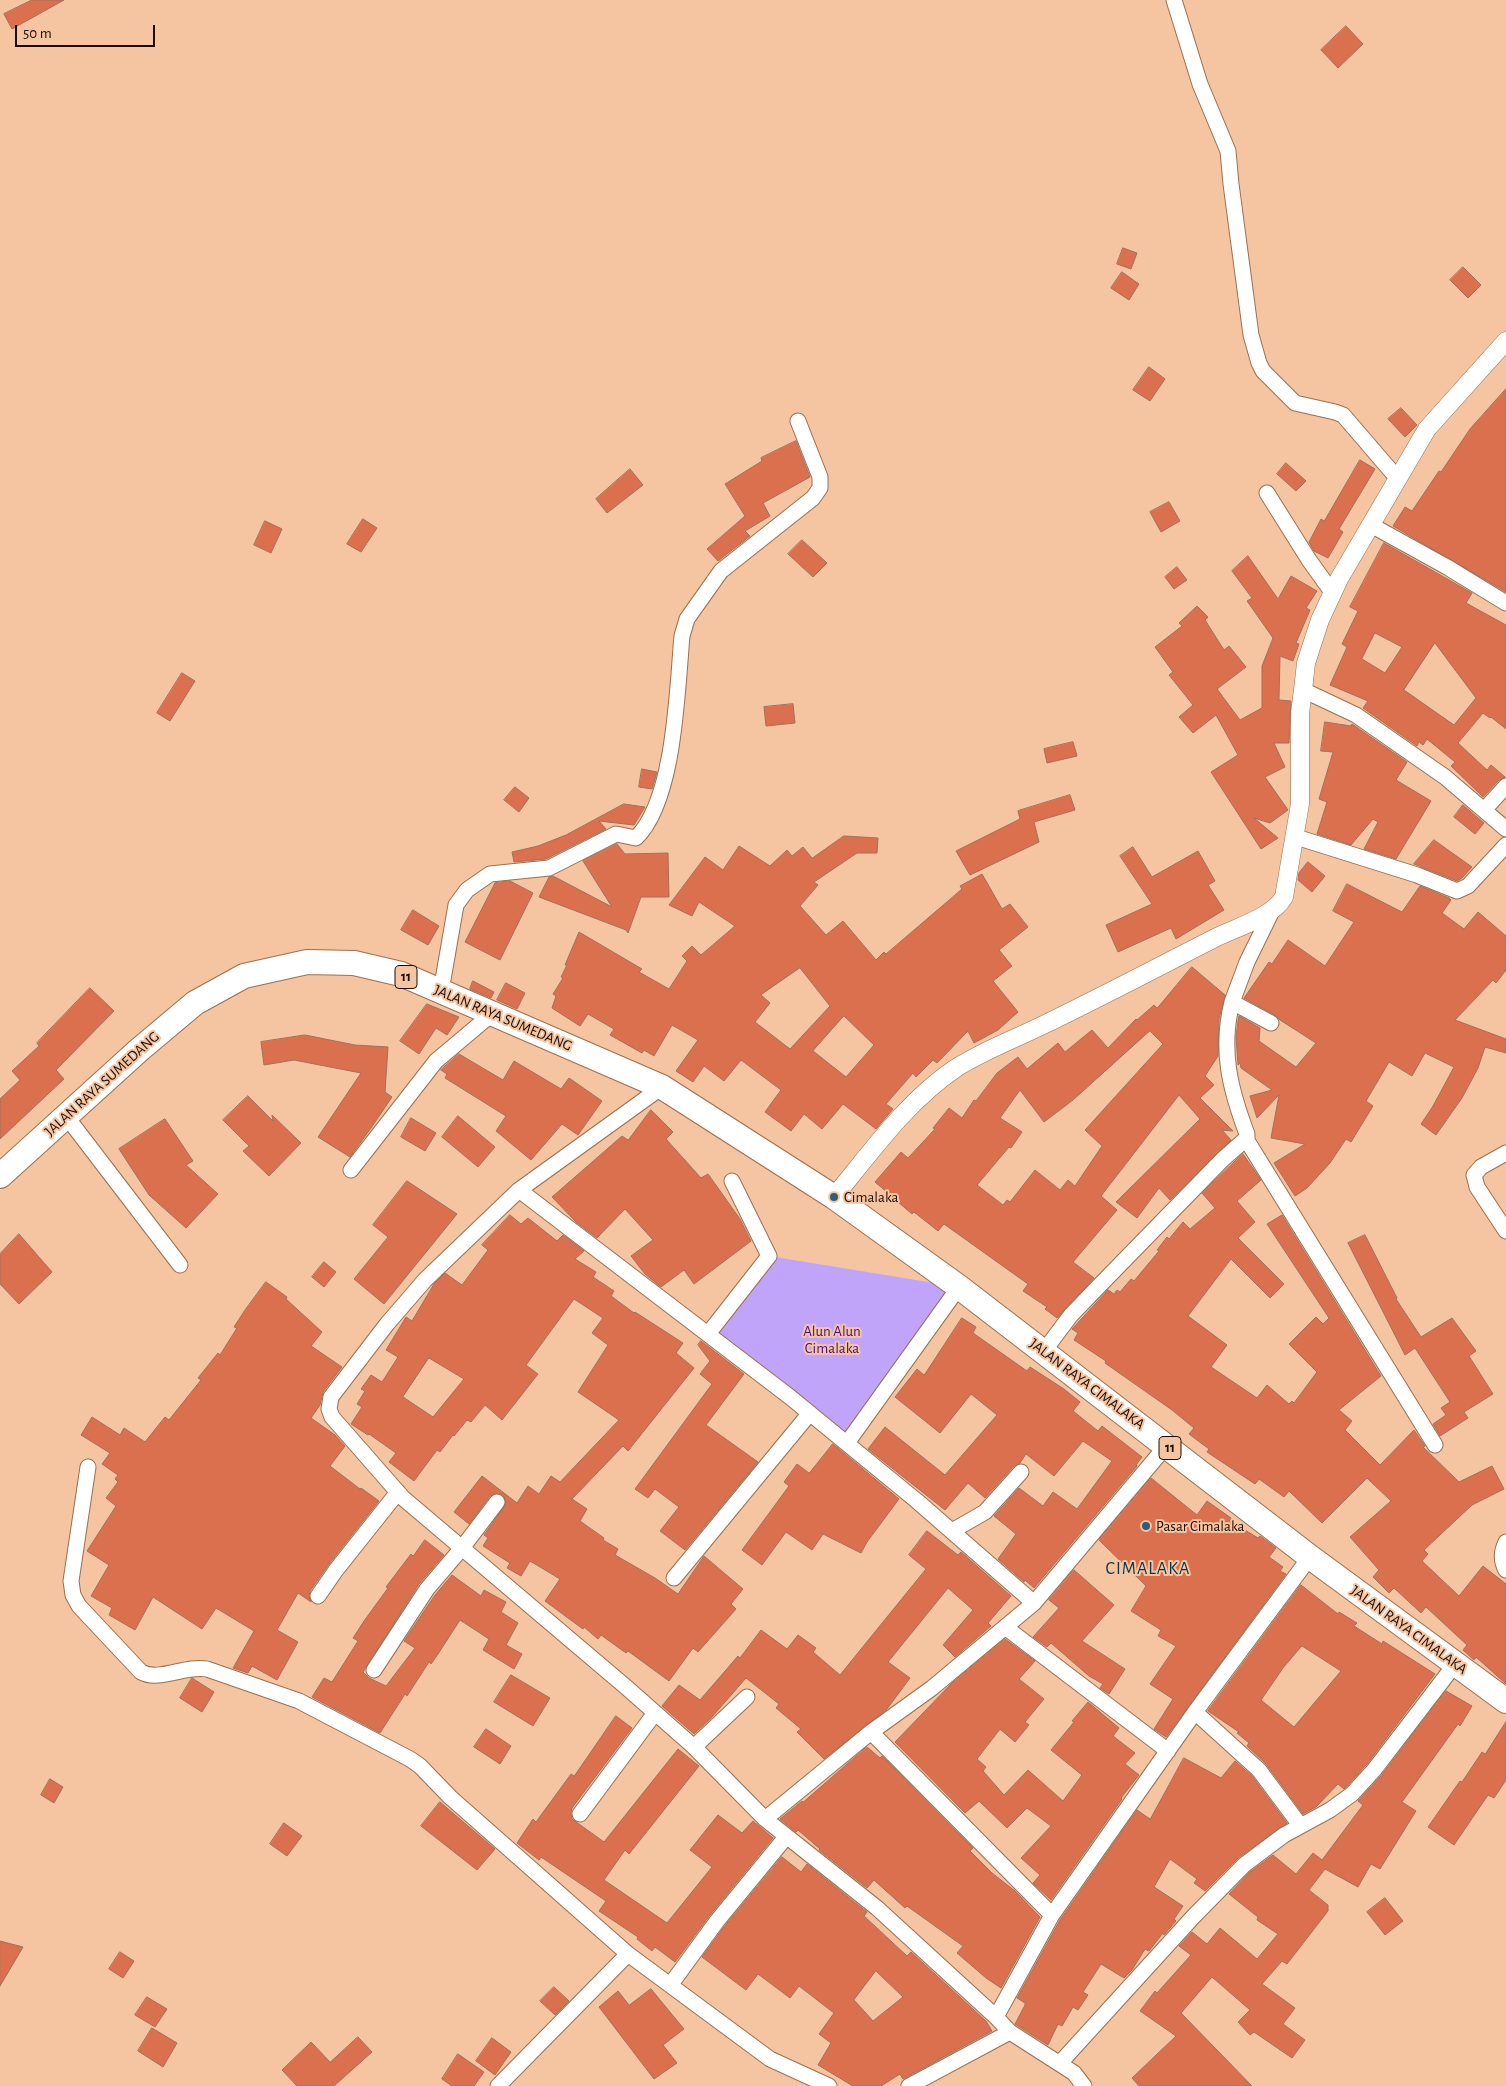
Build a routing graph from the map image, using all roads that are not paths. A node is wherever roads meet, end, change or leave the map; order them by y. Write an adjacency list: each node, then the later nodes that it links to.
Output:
1 (1174, 0): 4 (street)
2 (1506, 341): 4 (street)
3 (798, 421): 16 (street)
4 (1398, 479): 6 (street)
5 (1267, 493): 7 (street)
6 (1371, 525): 7 (street); 8 (street)
7 (1332, 592): 9 (street)
8 (1506, 603)
9 (1303, 690): 11 (street); 13 (street)
10 (1506, 786): 11 (street)
11 (1484, 810): 12 (street)
12 (1506, 829)
13 (1296, 837): 14 (street); 15 (street)
14 (1506, 845)
15 (1262, 916): 17 (street); 28 (street)
16 (440, 991): 18 (highway, JALAN RAYA SUMEDANG / 11); 21 (highway, JALAN RAYA SUMEDANG / 11)
17 (1232, 1002): 19 (street); 22 (street)
18 (492, 1013): 20 (highway, JALAN RAYA SUMEDANG / 11); 24 (street)
19 (1271, 1023)
20 (662, 1087): 27 (street); 28 (highway, JALAN RAYA SUMEDANG / 11)
21 (66, 1116): 25 (highway, JALAN RAYA SUMEDANG / 11); 30 (street)
22 (1242, 1142): 33 (street); 37 (street)
23 (1506, 1153): 29 (street)
24 (351, 1170)
25 (0, 1176)
26 (732, 1181): 32 (street)
27 (519, 1190): 32 (street); 40 (street)
28 (834, 1197): 31 (highway, JALAN RAYA CIMALAKA / 11)
29 (1506, 1231)
30 (180, 1265)
31 (958, 1287): 33 (highway, JALAN RAYA CIMALAKA / 11); 35 (street)
32 (708, 1334): 34 (street)
33 (1044, 1351): 36 (highway, JALAN RAYA CIMALAKA / 11)
34 (810, 1414): 35 (street); 47 (street)
35 (846, 1443): 42 (street)
36 (1167, 1445): 45 (highway, JALAN RAYA CIMALAKA / 11); 49 (street)
37 (1435, 1445)
38 (88, 1467): 65 (street)
39 (1021, 1472): 42 (street)
40 (398, 1492): 44 (street); 48 (street)
41 (497, 1502): 44 (street)
42 (952, 1531): 49 (street)
43 (1506, 1542): 46 (street)
44 (462, 1548): 52 (street); 56 (street)
45 (1310, 1557): 51 (highway, JALAN RAYA CIMALAKA / 11); 55 (street)
46 (1506, 1570)
47 (674, 1578)
48 (318, 1596)
49 (1034, 1603): 50 (street)
50 (1005, 1626): 57 (street); 59 (street)
51 (1456, 1663): 54 (highway, JALAN RAYA CIMALAKA / 11); 62 (street)
52 (374, 1670)
53 (747, 1697): 58 (street)
54 (1506, 1701)
55 (1195, 1712): 59 (street); 62 (street)
56 (655, 1713): 58 (street); 60 (street)
57 (871, 1732): 61 (street); 64 (street)
58 (694, 1747): 61 (street)
59 (1168, 1751): 64 (street)
60 (580, 1814)
61 (764, 1819): 63 (street)
62 (1300, 1825): 69 (street)
63 (786, 1837): 66 (street); 67 (street)
64 (1052, 1916): 67 (street)
65 (628, 1954): 66 (street); 70 (street)
66 (671, 1984): 71 (street)
67 (996, 2017): 68 (street)
68 (1010, 2032): 69 (street); 72 (street)
69 (1060, 2063): 73 (street)
70 (498, 2086)
71 (829, 2086)
72 (909, 2086)
73 (1084, 2086)

